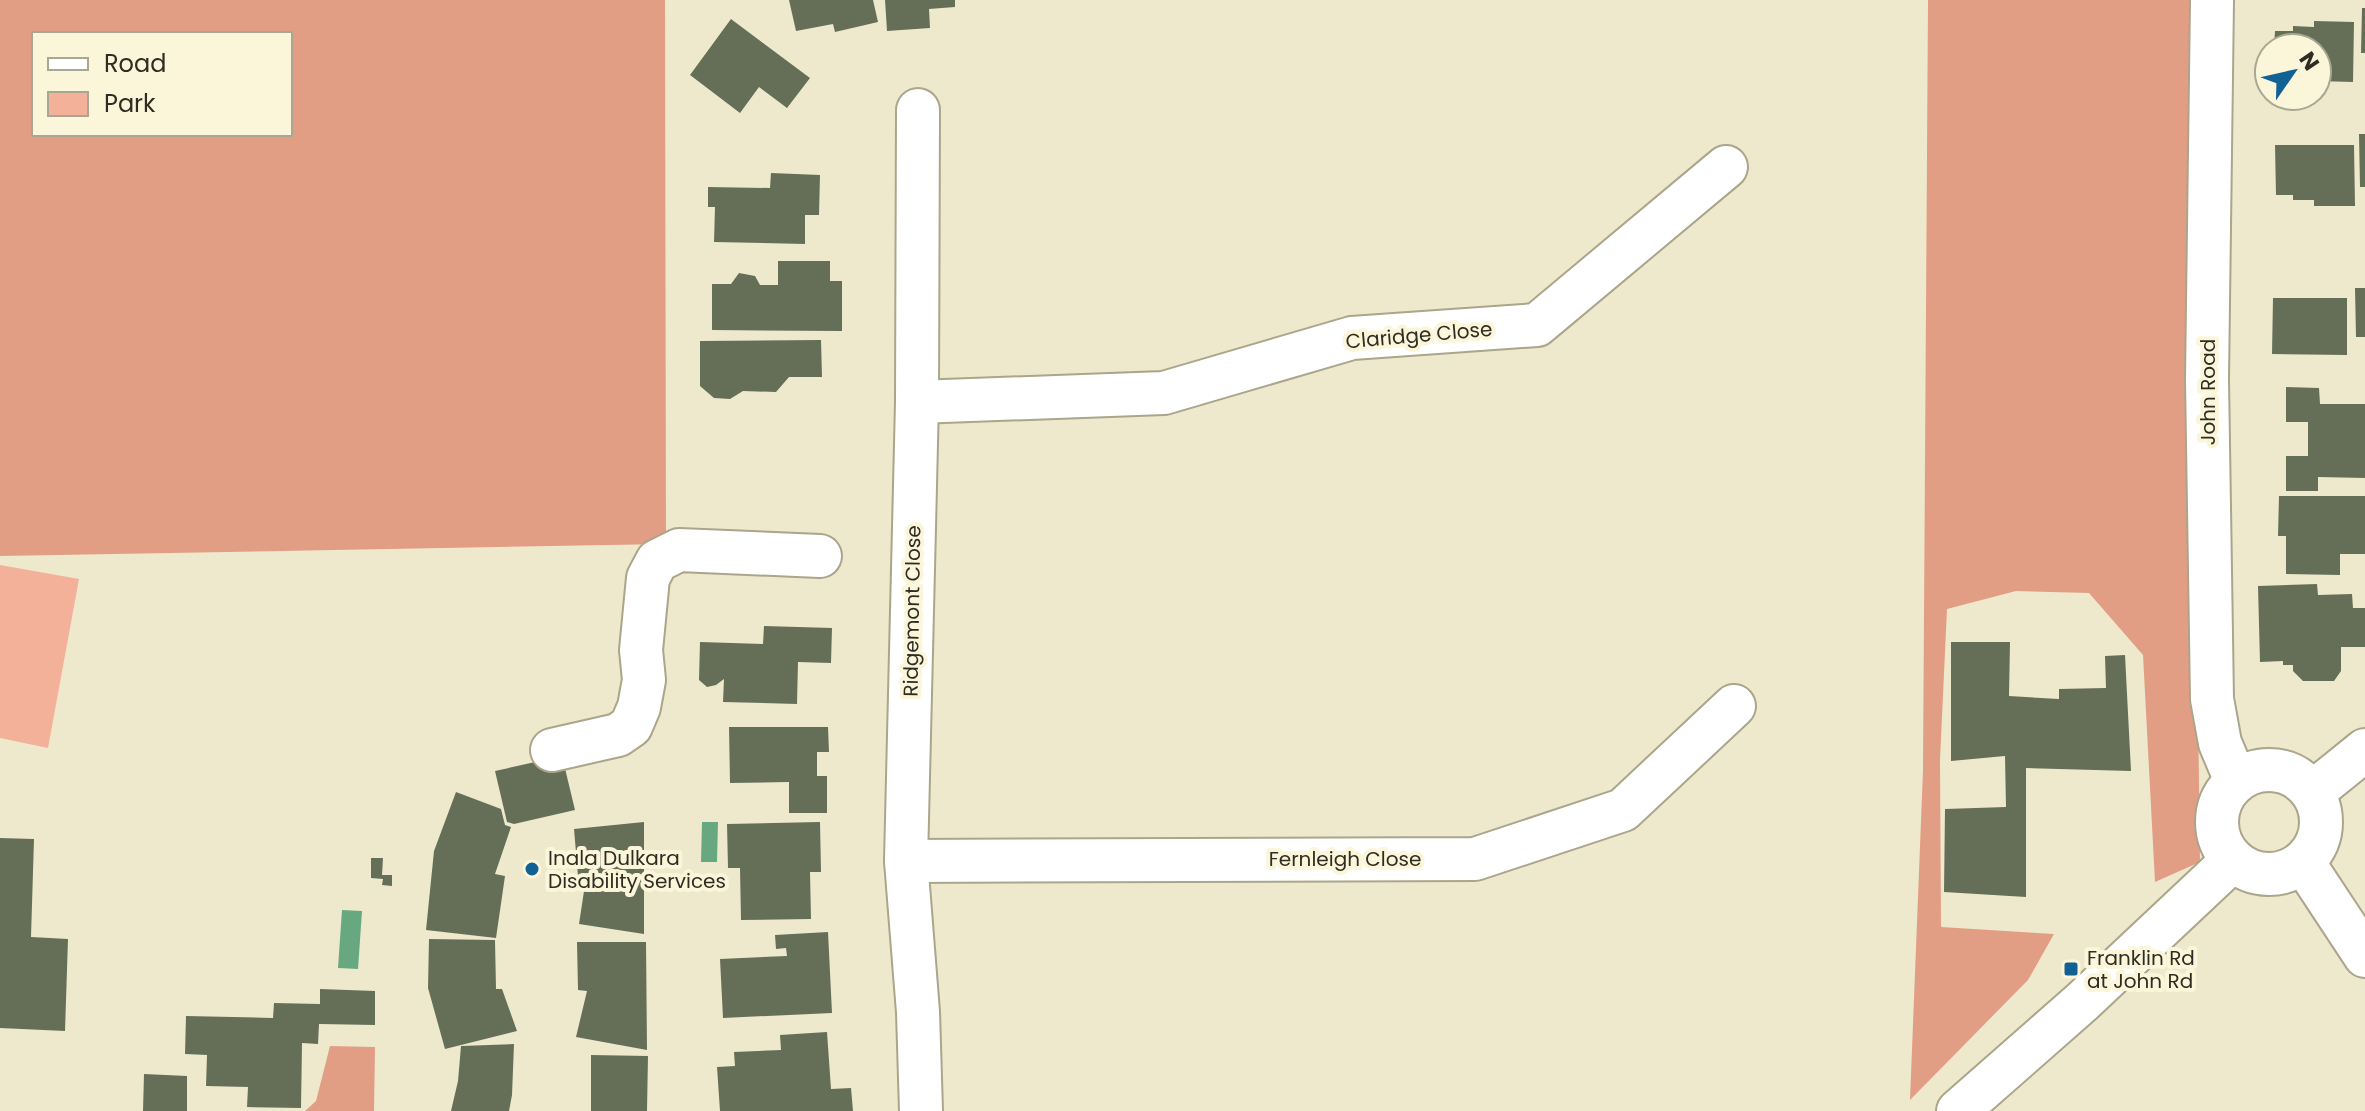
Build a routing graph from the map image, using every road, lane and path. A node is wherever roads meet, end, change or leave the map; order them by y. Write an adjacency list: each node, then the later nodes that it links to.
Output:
1 (2212, 0): 9 (street, John Road)
2 (918, 110): 4 (street, Ridgemont Close)
3 (1726, 167): 4 (street, Claridge Close)
4 (917, 402): 12 (street, Ridgemont Close)
5 (820, 556): 7 (street)
6 (1734, 706): 12 (street, Fernleigh Close)
7 (552, 750)
8 (2365, 750): 10 (street)
9 (2236, 781): 10 (street); 11 (street)
10 (2313, 792): 13 (street)
11 (2233, 860): 13 (street); 16 (street)
12 (906, 861): 15 (street, Ridgemont Close)
13 (2303, 862): 14 (street)
14 (2365, 956)
15 (921, 1111)
16 (1958, 1111)

